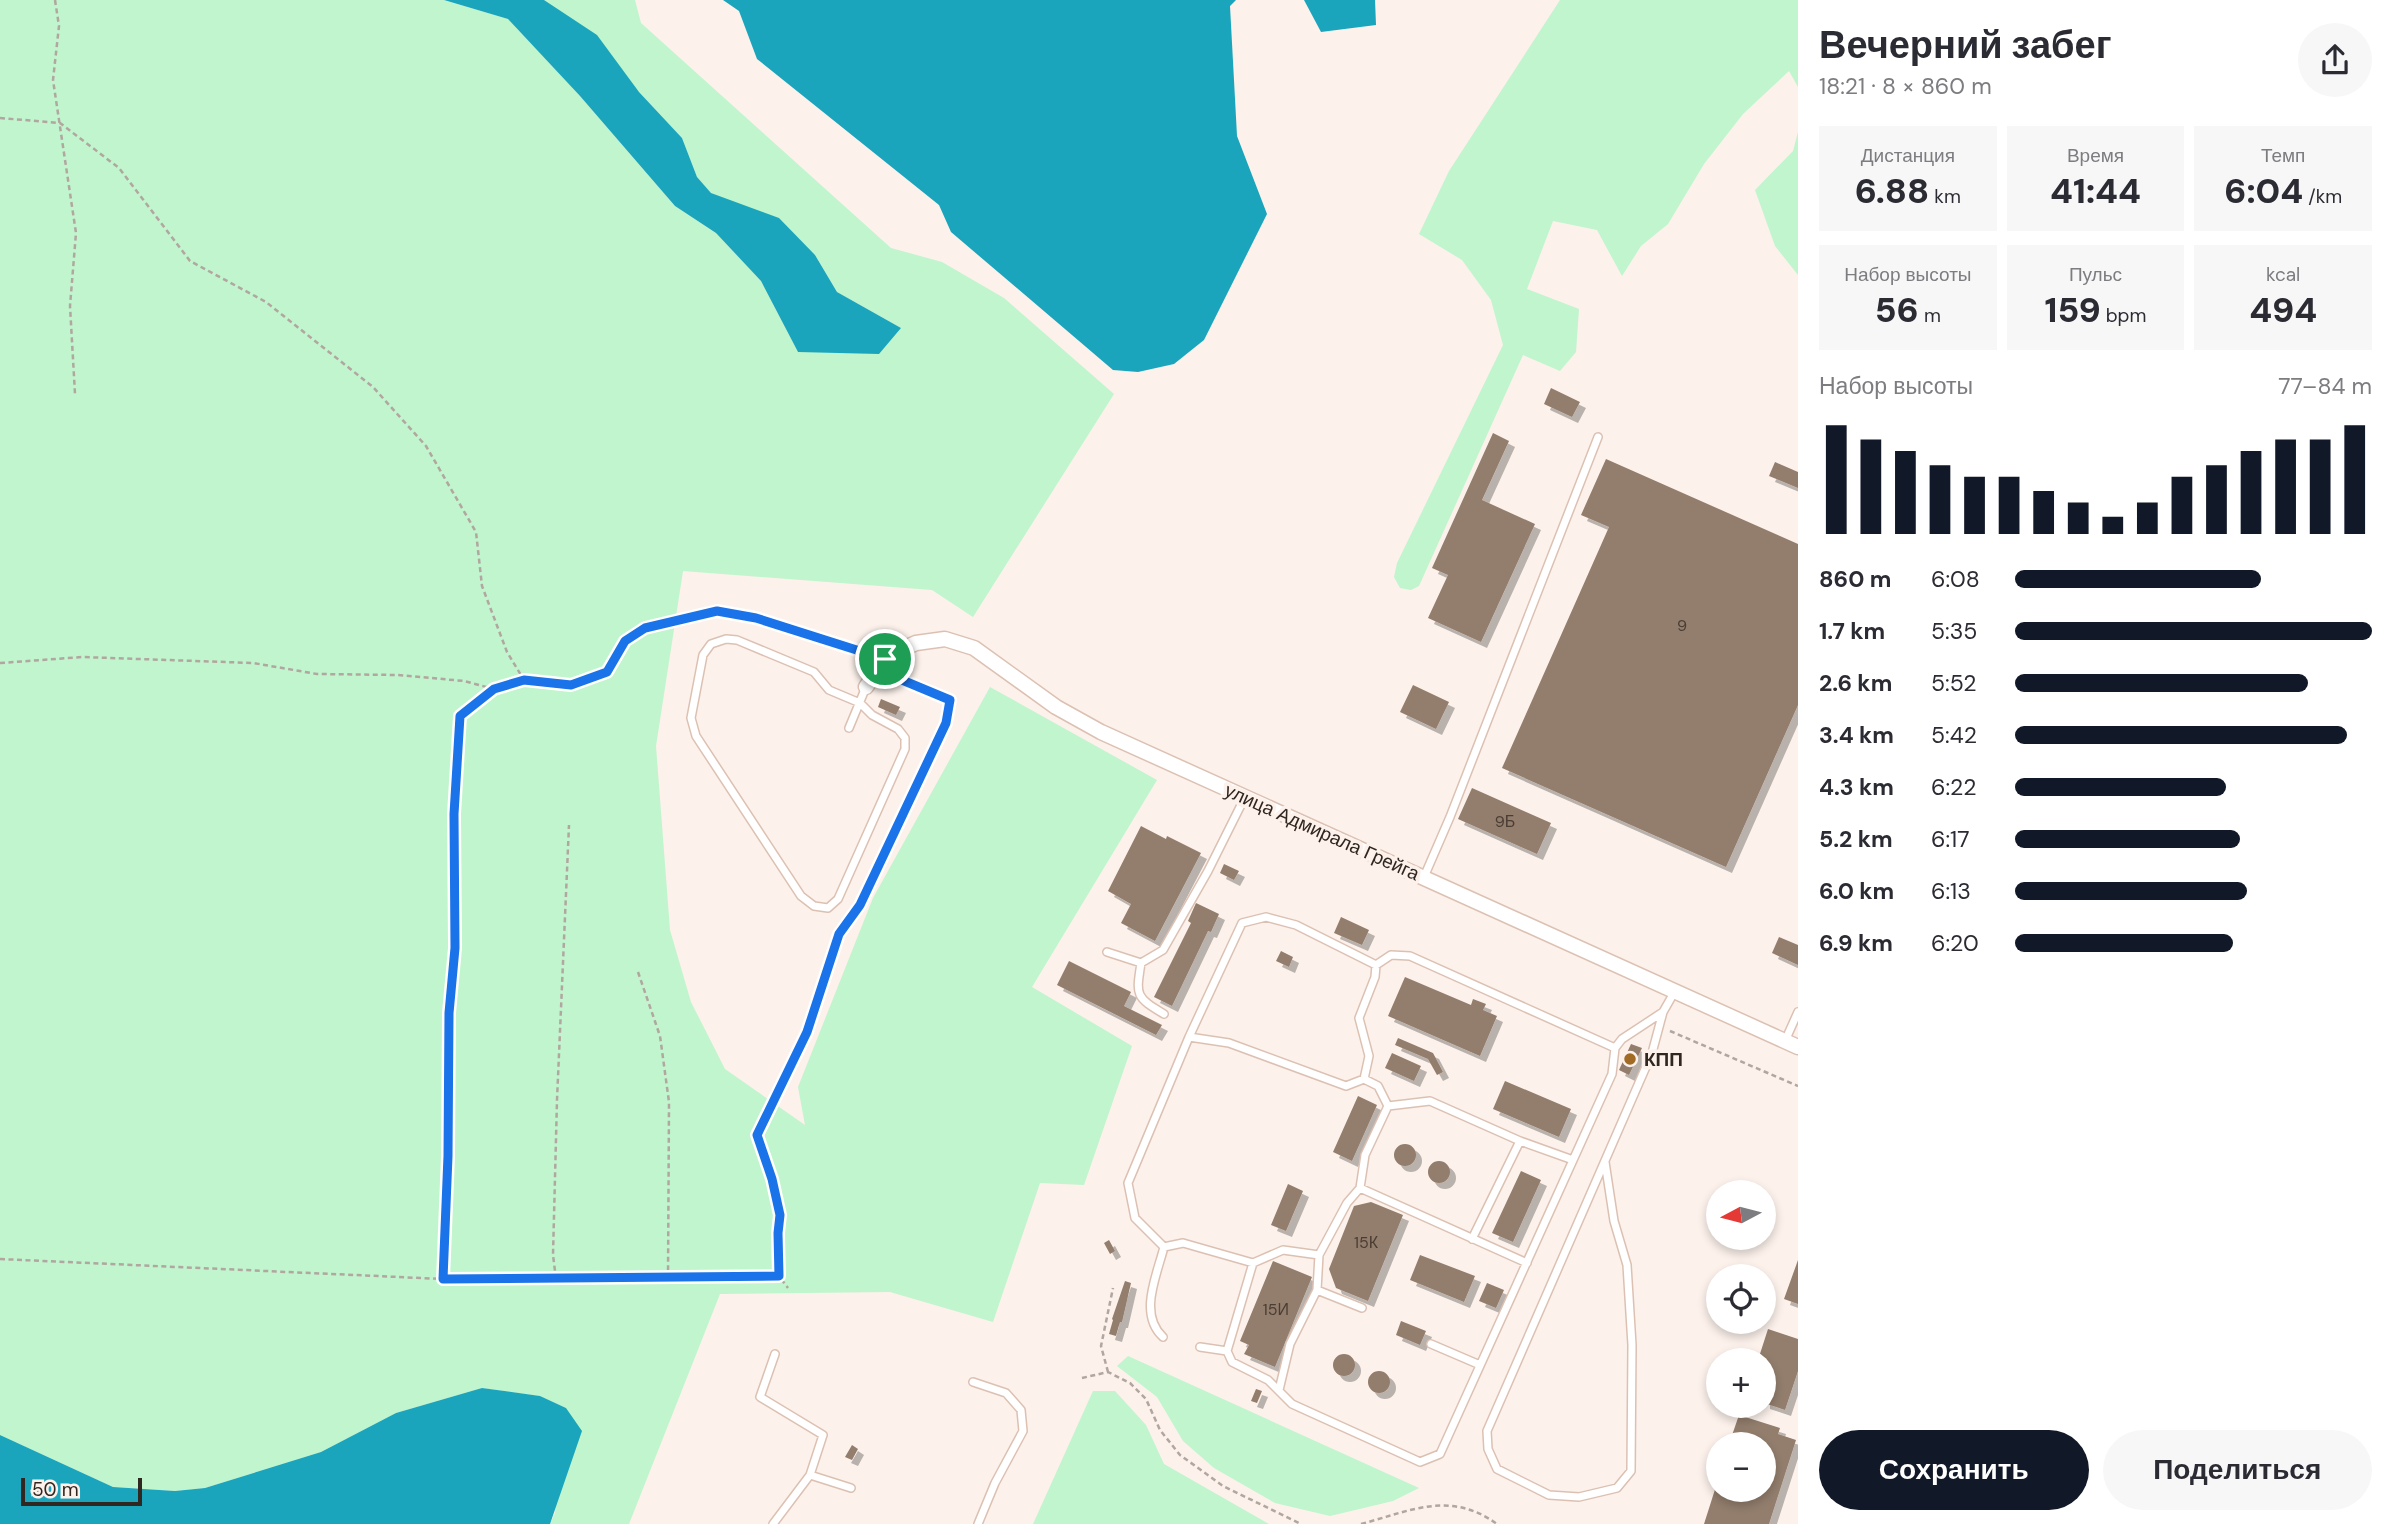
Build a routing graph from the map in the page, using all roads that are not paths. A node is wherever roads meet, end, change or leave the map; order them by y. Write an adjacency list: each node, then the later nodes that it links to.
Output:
1 (1598, 437): 6 (lane)
2 (866, 687): 3 (lane); 5 (street, улица Адмирала Грейга)
3 (860, 703): 3 (lane); 4 (lane)
4 (849, 728)
5 (1245, 797): 6 (street, улица Адмирала Грейга); 8 (lane)
6 (1424, 877): 10 (street, улица Адмирала Грейга)
7 (1107, 952): 8 (lane)
8 (1141, 963): 13 (lane)
9 (1376, 965): 14 (lane); 16 (lane); 17 (lane)
10 (1675, 991): 11 (lane); 15 (street, улица Адмирала Грейга)
11 (1663, 1012): 16 (lane); 21 (lane)
12 (1798, 1012): 15 (lane)
13 (1164, 1014)
14 (1189, 1037): 17 (lane); 24 (lane)
15 (1792, 1044)
16 (1615, 1048): 20 (lane)
17 (1364, 1079): 18 (lane)
18 (1388, 1106): 19 (lane); 22 (lane)
19 (1520, 1141): 20 (lane); 23 (lane)
20 (1573, 1160): 27 (lane)
21 (1605, 1162): 21 (lane)
22 (1360, 1188): 23 (lane); 25 (lane)
23 (1472, 1239): 27 (lane)
24 (1164, 1247): 26 (lane); 30 (lane)
25 (1319, 1255): 26 (lane); 28 (lane)
26 (1253, 1263): 33 (lane)
27 (1527, 1263): 35 (lane)
28 (1317, 1290): 29 (lane); 37 (lane)
29 (1362, 1308)
30 (1163, 1337)
31 (1431, 1344): 35 (lane)
32 (1200, 1347): 33 (lane)
33 (1227, 1351): 37 (lane)
34 (775, 1354): 38 (lane)
35 (1480, 1365): 37 (lane)
36 (973, 1382): 41 (lane)
37 (1279, 1390)
38 (810, 1475): 39 (lane); 40 (lane)
39 (851, 1488)
40 (773, 1524)
41 (978, 1524)

